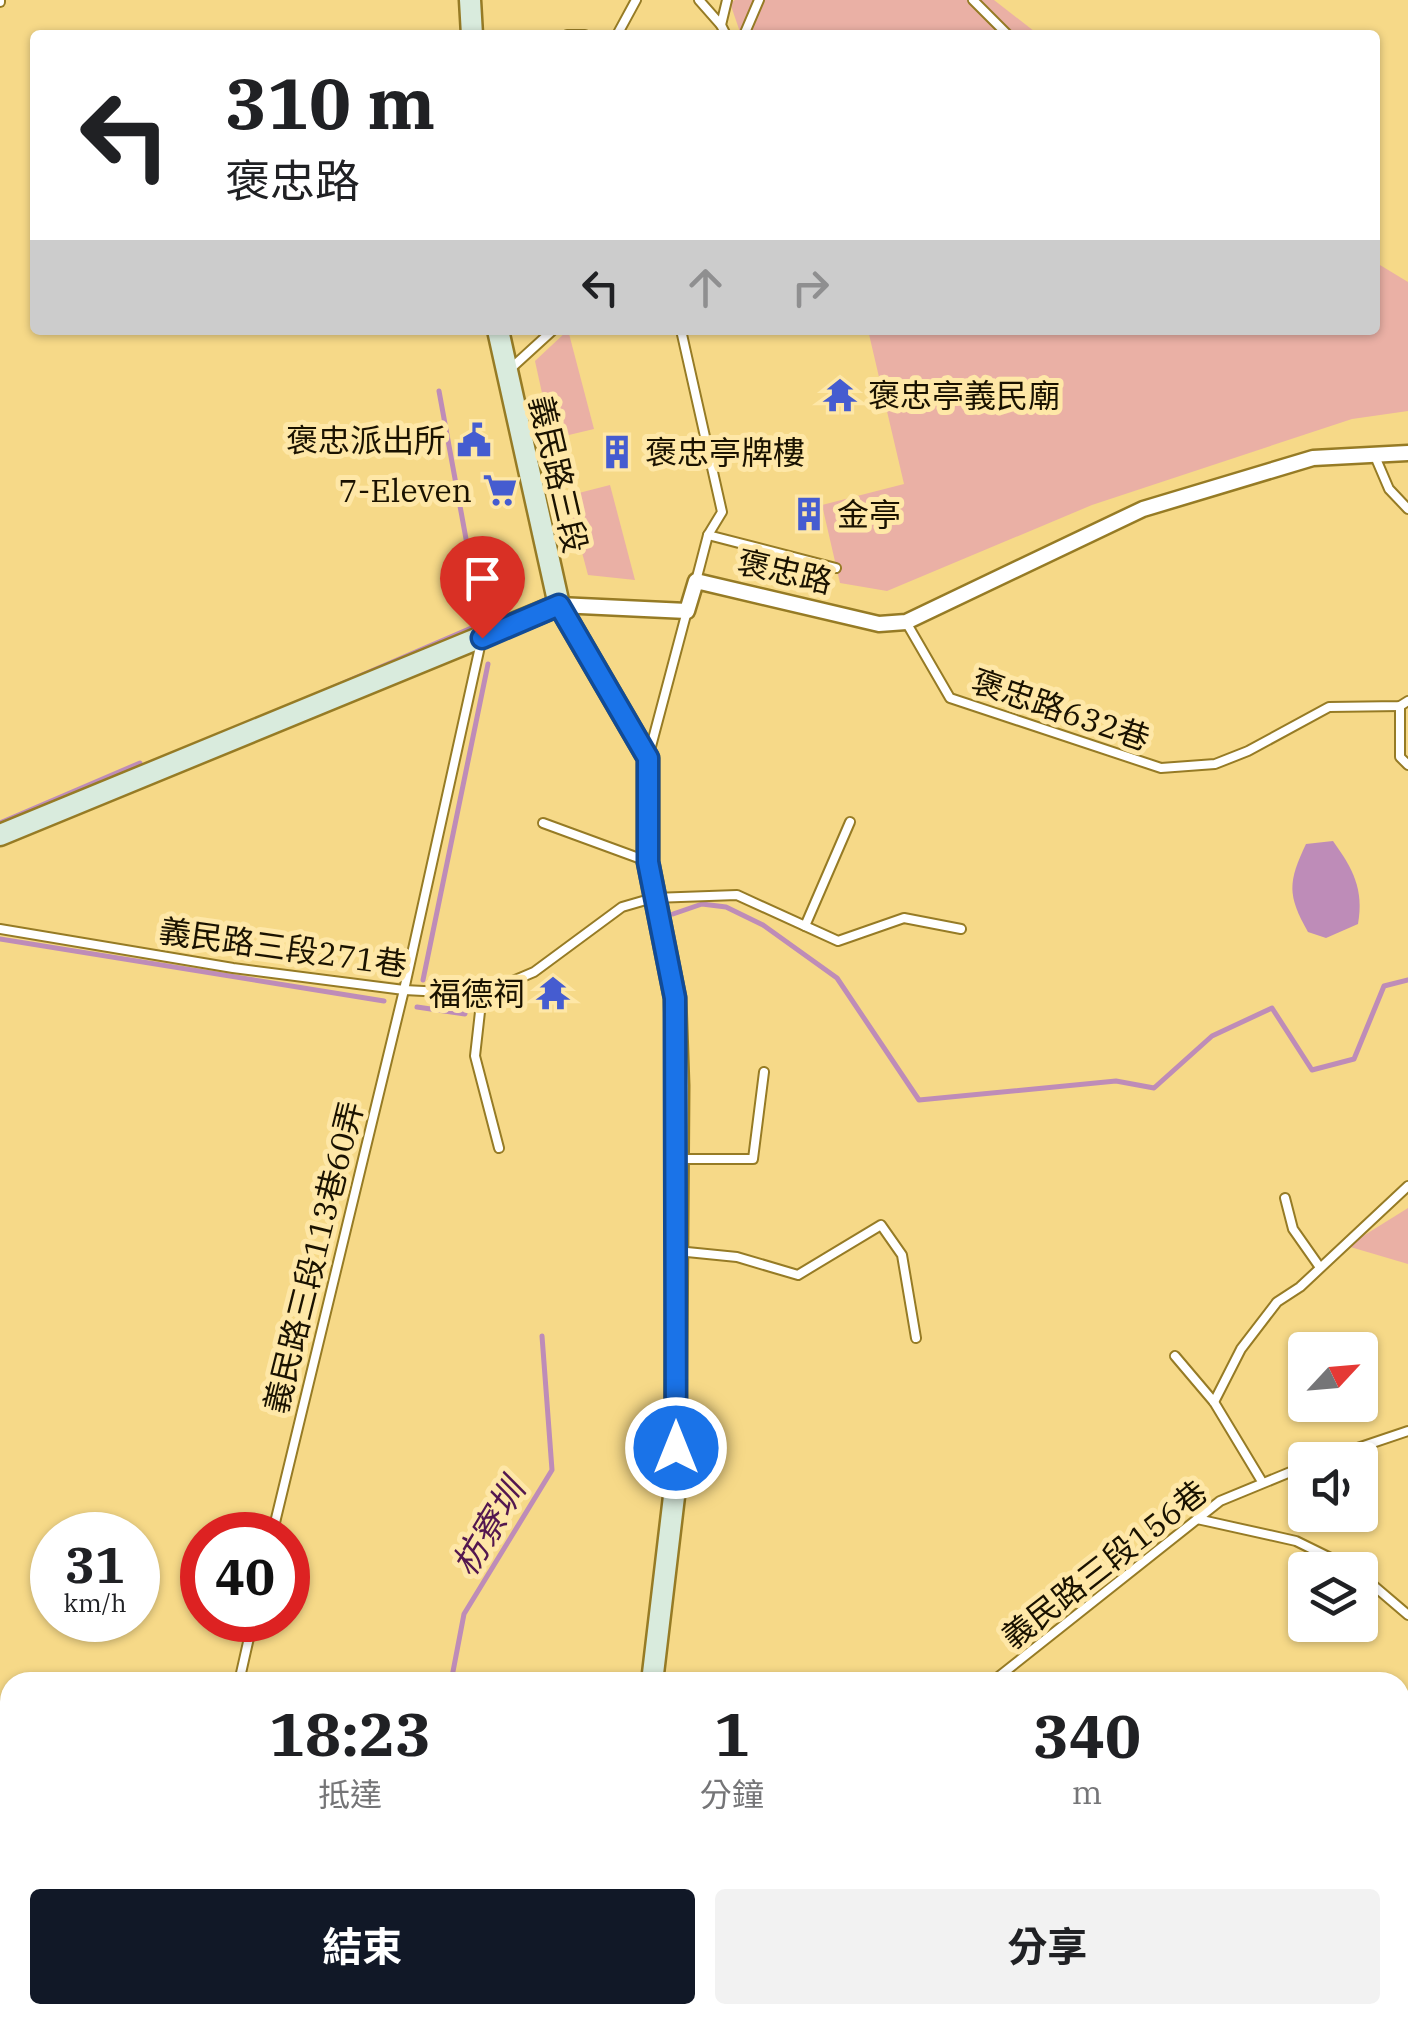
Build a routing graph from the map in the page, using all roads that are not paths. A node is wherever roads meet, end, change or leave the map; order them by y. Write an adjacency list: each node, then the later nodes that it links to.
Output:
1 (470, 0): 8 (street)
2 (636, 0): 9 (lane)
3 (700, 0): 7 (lane)
4 (727, 0): 7 (lane)
5 (759, 0): 11 (lane)
6 (973, 0): 12 (lane)
7 (721, 25): 10 (lane)
8 (472, 30)
9 (620, 30)
10 (724, 30)
11 (746, 30)
12 (1003, 30)
13 (499, 335): 16 (street, 義民路三段)
14 (547, 335): 16 (lane)
15 (682, 335): 20 (lane)
16 (504, 374): 23 (street, 義民路三段)
17 (1408, 453): 18 (street, 褒忠路)
18 (1374, 454): 19 (lane); 25 (street, 褒忠路)
19 (1408, 508)
20 (708, 535): 21 (lane); 22 (lane)
21 (836, 568)
22 (696, 581): 24 (street, 褒忠路); 25 (street, 褒忠路)
23 (559, 605): 24 (street); 26 (street); 28 (street, 義民路三段)
24 (686, 610): 28 (lane)
25 (906, 622): 27 (lane, 褒忠路632巷)
26 (482, 638): 32 (street); 38 (lane, 義民路三段113巷60弄)
27 (1404, 704): 29 (lane)
28 (648, 758): 33 (street)
29 (1408, 765)
30 (850, 822): 35 (lane)
31 (543, 823): 33 (lane)
32 (0, 835)
33 (648, 862): 34 (street)
34 (653, 898): 35 (lane, 義民路三段271巷); 39 (lane, 義民路三段271巷); 42 (street)
35 (804, 926): 36 (lane, 義民路三段271巷)
36 (961, 929)
37 (0, 930): 38 (lane, 義民路三段271巷)
38 (404, 990): 39 (lane, 義民路三段271巷); 54 (lane, 義民路三段113巷60弄)
39 (482, 994): 41 (lane)
40 (764, 1072): 42 (lane)
41 (499, 1148)
42 (678, 1159): 45 (street)
43 (1408, 1186): 46 (lane)
44 (1285, 1198): 46 (lane)
45 (677, 1250): 47 (lane); 61 (street)
46 (1319, 1266): 49 (lane)
47 (916, 1338)
48 (1175, 1356): 49 (lane)
49 (1214, 1402): 53 (lane)
50 (1408, 1431): 51 (lane)
51 (1375, 1442)
52 (1288, 1472): 53 (lane, 義民路三段156巷)
53 (1262, 1480): 55 (lane, 義民路三段156巷)
54 (278, 1512)
55 (1196, 1519): 56 (lane); 62 (lane, 義民路三段156巷)
56 (1319, 1552)
57 (1378, 1590): 58 (lane)
58 (1408, 1615)
59 (247, 1642): 60 (lane)
60 (240, 1672)
61 (653, 1672)
62 (1005, 1672)

